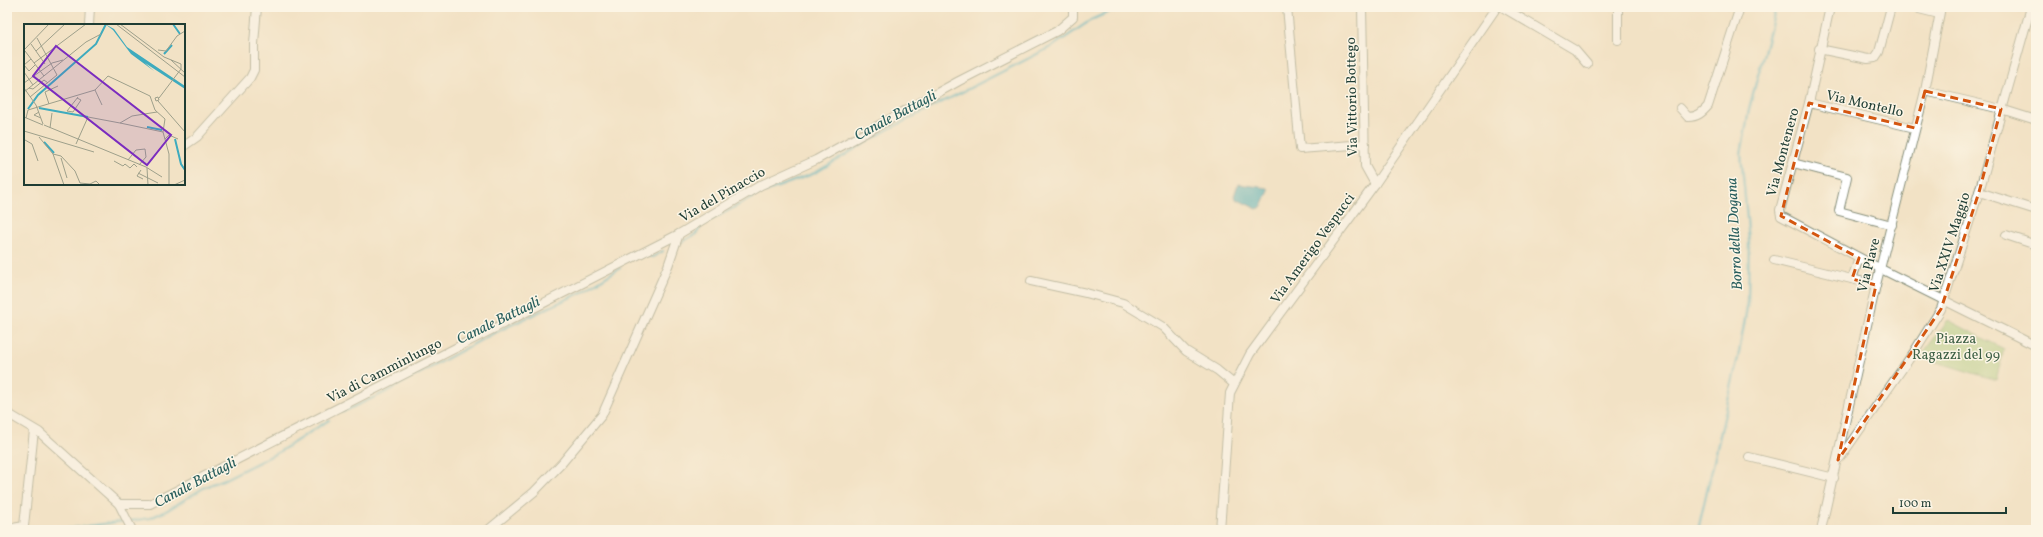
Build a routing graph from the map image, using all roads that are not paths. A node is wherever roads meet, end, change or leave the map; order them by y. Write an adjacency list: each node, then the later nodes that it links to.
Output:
1 (90, 7): 15 (street)
2 (257, 7): 26 (street)
3 (1073, 7): 32 (street, Via del Pinaccio)
4 (1287, 7): 25 (street)
5 (1362, 7): 25 (street, Via Vittorio Bottego)
6 (1498, 7): 28 (street, Via Amerigo Vespucci)
7 (1502, 7): 18 (street)
8 (1618, 7): 16 (street)
9 (1740, 7): 21 (street)
10 (1830, 7): 17 (street, Via Montenero)
11 (1891, 7): 17 (street)
12 (1911, 7): 14 (street)
13 (2030, 7): 22 (street, Via XXIV Maggio)
14 (1940, 10): 19 (street, Via Piave)
15 (89, 24)
16 (1618, 40)
17 (1819, 49): 20 (street, Via Montenero)
18 (1587, 64)
19 (1925, 90): 22 (street); 24 (street, Via Piave)
20 (1809, 103): 24 (street, Via Montello); 27 (street, Via Montenero)
21 (1680, 108)
22 (2001, 109): 23 (street); 29 (street, Via XXIV Maggio)
23 (2036, 120)
24 (1916, 128): 31 (street, Via Piave)
25 (1365, 144): 28 (street, Via Vittorio Bottego)
26 (185, 145)
27 (1792, 163): 31 (street); 35 (street, Via Montenero)
28 (1374, 184): 43 (street, Via Amerigo Vespucci)
29 (1979, 192): 30 (street); 41 (street, Via XXIV Maggio)
30 (2036, 210)
31 (1892, 225): 37 (street, Via Piave)
32 (679, 234): 49 (street, Via di Camminlungo); 52 (street, Via del Pinaccio)
33 (2006, 236): 34 (street)
34 (2036, 245)
35 (1859, 258): 37 (street, Via Montenero); 38 (street)
36 (1774, 260): 38 (street)
37 (1881, 269): 40 (street, Via Piave); 41 (street, Via Montenero)
38 (1852, 279): 40 (street)
39 (1031, 281): 43 (street)
40 (1876, 285): 47 (street, Via Piave)
41 (1944, 300): 42 (street, Via Montenero); 47 (street, Via XXIV Maggio)
42 (2036, 346)
43 (1234, 384): 53 (street, Via Amerigo Vespucci)
44 (7, 413): 45 (street)
45 (34, 430): 49 (street); 51 (street)
46 (1749, 456): 48 (street)
47 (1838, 460): 48 (street, Via Piave)
48 (1834, 478): 54 (street, Via Piave)
49 (119, 504): 50 (street)
50 (129, 524)
51 (7, 529)
52 (488, 530)
53 (1220, 530)
54 (1821, 530)

